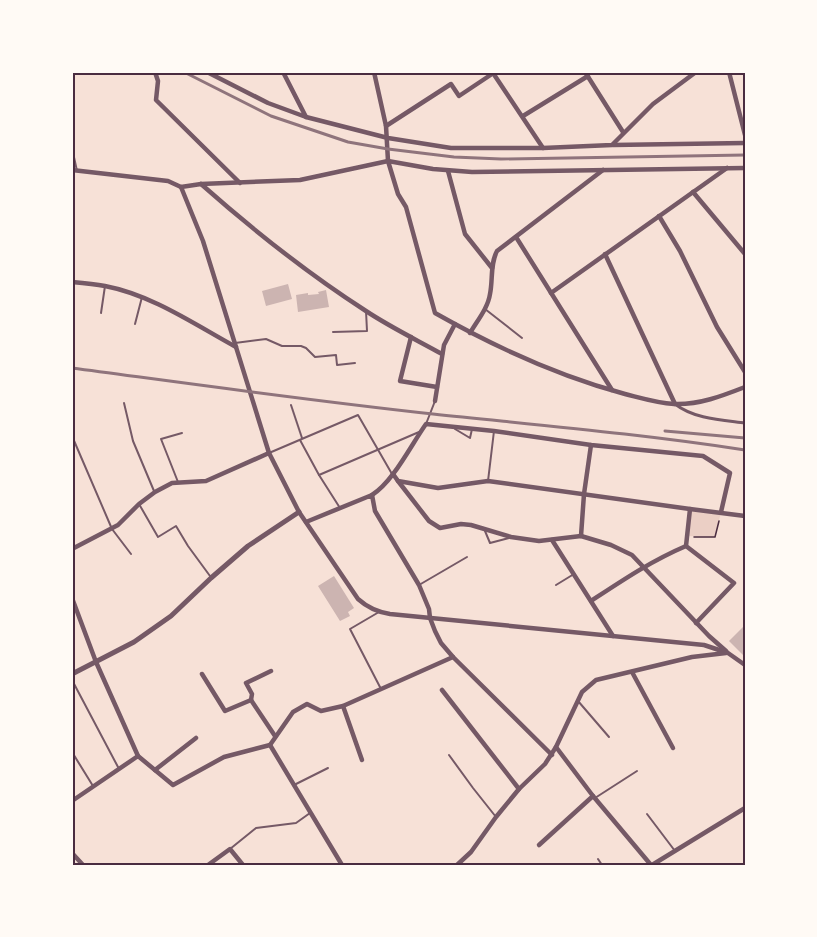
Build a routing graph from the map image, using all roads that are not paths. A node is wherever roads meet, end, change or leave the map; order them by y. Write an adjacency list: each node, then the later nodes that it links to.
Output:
1 (155, 72): 25 (street)
2 (207, 72): 10 (street)
3 (283, 72): 10 (street)
4 (374, 72): 11 (street)
5 (696, 72): 12 (street)
6 (729, 72): 13 (street)
7 (494, 73): 9 (street); 11 (street)
8 (586, 74): 9 (street); 12 (street)
9 (522, 116): 18 (street)
10 (306, 117): 14 (street)
11 (386, 126): 14 (street)
12 (623, 132): 16 (street)
13 (745, 135)
14 (388, 138): 18 (street); 19 (street)
15 (745, 143): 16 (street)
16 (612, 145): 18 (street)
17 (72, 148): 23 (lane)
18 (543, 148)
19 (388, 160): 24 (street); 25 (street); 42 (street)
20 (727, 168): 21 (street); 22 (street); 28 (street)
21 (745, 168)
22 (603, 170): 24 (street); 30 (street)
23 (75, 171): 27 (street)
24 (448, 171): 33 (street)
25 (240, 183): 26 (street)
26 (201, 184): 27 (street); 39 (street)
27 (181, 187): 47 (street)
28 (693, 192): 29 (street); 32 (street)
29 (659, 216): 31 (street); 50 (street)
30 (516, 237): 33 (street); 36 (street)
31 (605, 254): 36 (street); 56 (street)
32 (745, 254)
33 (492, 268): 38 (street)
34 (72, 282): 35 (street)
35 (105, 286): 37 (street); 40 (lane)
36 (551, 293): 53 (street)
37 (142, 297): 41 (lane); 47 (street)
38 (485, 309): 44 (street); 46 (lane)
39 (366, 311): 43 (lane); 45 (street)
40 (101, 313)
41 (135, 324)
42 (455, 324): 44 (street); 48 (street)
43 (333, 332)
44 (470, 333): 53 (street)
45 (411, 337): 48 (street); 51 (street)
46 (522, 338)
47 (235, 345): 49 (lane); 69 (street)
48 (442, 354): 51 (street)
49 (355, 363)
50 (745, 372)
51 (437, 387): 54 (street)
52 (745, 387): 56 (street)
53 (613, 390): 56 (street)
54 (435, 401): 59 (lane)
55 (124, 403): 75 (lane)
56 (675, 404): 58 (street)
57 (291, 405): 66 (lane)
58 (745, 423)
59 (426, 424): 60 (street); 62 (street)
60 (451, 426): 61 (street); 61 (lane)
61 (472, 429): 63 (street)
62 (421, 431): 68 (lane); 71 (street)
63 (494, 431): 67 (street); 73 (lane)
64 (182, 433): 74 (lane)
65 (72, 436): 85 (lane)
66 (301, 439): 68 (lane); 69 (lane); 70 (lane)
67 (591, 445): 76 (street); 82 (street)
68 (378, 449): 70 (lane); 71 (lane)
69 (269, 453): 74 (street); 81 (street)
70 (319, 474): 79 (lane)
71 (393, 474): 72 (street); 77 (street)
72 (398, 481): 73 (street); 86 (street)
73 (488, 481): 76 (street)
74 (178, 482): 75 (street)
75 (155, 492): 78 (street)
76 (584, 494): 80 (street); 88 (street)
77 (372, 495): 79 (street); 97 (street)
78 (139, 504): 85 (street); 96 (lane)
79 (340, 508): 84 (street)
80 (690, 509): 82 (street); 90 (street)
81 (299, 512): 84 (street); 96 (street)
82 (721, 513): 83 (street)
83 (745, 516)
84 (306, 522): 101 (street)
85 (112, 528): 91 (street); 92 (lane)
86 (484, 529): 87 (street); 87 (lane)
87 (511, 537): 89 (street)
88 (581, 537): 89 (street); 94 (street)
89 (552, 540): 95 (street)
90 (686, 546): 94 (street); 103 (street)
91 (72, 549)
92 (131, 554)
93 (467, 557): 97 (lane)
94 (643, 567): 100 (street); 103 (street)
95 (574, 574): 98 (lane); 100 (street)
96 (211, 578): 107 (street)
97 (419, 585): 102 (street)
98 (556, 585)
99 (72, 598): 107 (street)
100 (591, 601): 104 (street)
101 (379, 612): 102 (street); 114 (lane)
102 (430, 618): 104 (street); 106 (street)
103 (696, 623): 105 (street)
104 (613, 636): 105 (street)
105 (728, 652): 108 (street); 110 (street)
106 (453, 657): 114 (street); 127 (street)
107 (96, 662): 111 (street); 128 (street)
108 (745, 665)
109 (271, 671): 116 (street)
110 (632, 672): 117 (street); 124 (street)
111 (72, 674)
112 (202, 674): 116 (street)
113 (72, 680): 131 (lane)
114 (381, 689): 118 (street)
115 (442, 690): 136 (street)
116 (251, 700): 119 (street)
117 (578, 701): 120 (lane); 123 (street)
118 (343, 706): 119 (street); 129 (street)
119 (275, 736): 122 (street)
120 (609, 737)
121 (196, 738): 132 (street)
122 (270, 745): 132 (street); 134 (street)
123 (556, 747): 127 (street); 137 (street)
124 (673, 748)
125 (72, 752): 135 (lane)
126 (449, 755): 142 (lane)
127 (552, 755): 136 (street)
128 (138, 756): 131 (street); 132 (street)
129 (362, 760)
130 (328, 768): 134 (lane)
131 (119, 769): 135 (street)
132 (155, 770)
133 (638, 771): 137 (lane)
134 (294, 785): 140 (street)
135 (93, 786): 138 (street)
136 (519, 789): 142 (street)
137 (594, 797): 143 (street); 154 (street)
138 (72, 801)
139 (745, 807): 145 (street)
140 (311, 812): 144 (lane); 151 (street)
141 (647, 814): 145 (lane)
142 (496, 817): 152 (street)
143 (539, 845)
144 (230, 849): 149 (street); 150 (street)
145 (675, 851): 154 (street)
146 (72, 853): 148 (street)
147 (598, 859): 153 (lane)
148 (83, 865)
149 (208, 865)
150 (243, 865)
151 (342, 865)
152 (457, 865)
153 (602, 865)
154 (652, 865)

